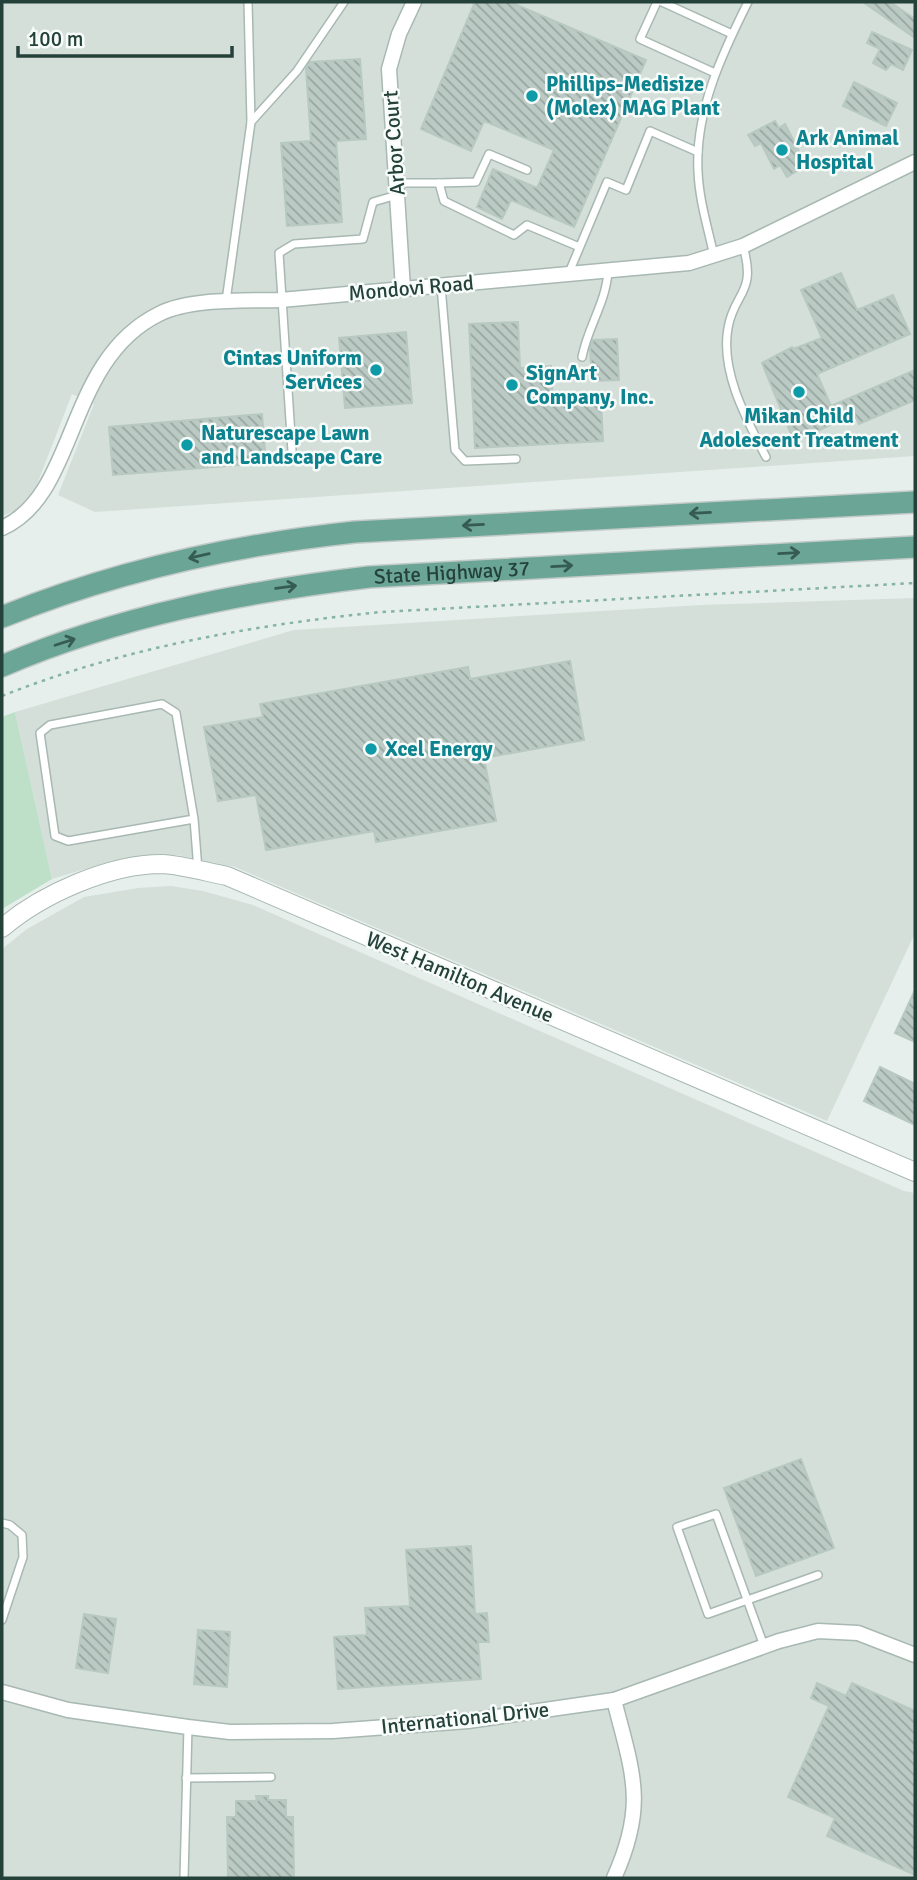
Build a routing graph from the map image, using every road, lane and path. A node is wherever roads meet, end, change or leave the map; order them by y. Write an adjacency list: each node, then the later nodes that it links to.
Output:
1 (248, 2): 9 (lane)
2 (344, 2): 9 (lane)
3 (414, 2): 14 (street, Arbor Court)
4 (657, 2): 8 (lane)
5 (662, 2): 7 (lane)
6 (748, 2): 7 (lane)
7 (732, 34): 8 (lane)
8 (715, 73): 10 (lane)
9 (251, 122): 23 (lane)
10 (698, 152): 15 (lane); 17 (lane)
11 (915, 162): 16 (street, Mondovi Road)
12 (527, 170): 13 (lane)
13 (439, 183): 14 (lane); 15 (lane)
14 (396, 189): 21 (street, Arbor Court); 22 (lane)
15 (577, 246): 19 (lane)
16 (743, 246): 17 (street, Mondovi Road); 26 (lane)
17 (714, 257): 18 (street, Mondovi Road)
18 (608, 271): 19 (street, Mondovi Road); 24 (lane)
19 (568, 275): 20 (street, Mondovi Road)
20 (441, 286): 21 (street, Mondovi Road); 27 (lane)
21 (403, 289): 22 (street, Mondovi Road)
22 (281, 300): 23 (street, Mondovi Road); 25 (lane)
23 (226, 302): 29 (street, Mondovi Road)
24 (582, 357)
25 (292, 451)
26 (766, 457)
27 (516, 459)
28 (915, 502): 32 (main road, one-way to 32)
29 (2, 528)
30 (915, 547): 33 (main road, State Highway 37, one-way to 30)
31 (915, 583): 34 (path)
32 (2, 618)
33 (2, 666)
34 (2, 696)
35 (194, 818): 35 (lane); 36 (lane)
36 (198, 871): 37 (street, West Hamilton Avenue); 38 (street, West Hamilton Avenue)
37 (2, 928)
38 (915, 1172)
39 (2, 1523): 42 (lane)
40 (818, 1575): 41 (lane)
41 (749, 1600): 41 (lane); 43 (lane)
42 (2, 1620)
43 (764, 1646): 44 (street, International Drive); 46 (street, International Drive)
44 (915, 1655)
45 (2, 1692): 47 (street, International Drive)
46 (614, 1700): 47 (street, International Drive); 51 (street)
47 (188, 1727): 49 (lane)
48 (271, 1777): 49 (lane)
49 (186, 1778): 50 (lane)
50 (184, 1878)
51 (614, 1878)

